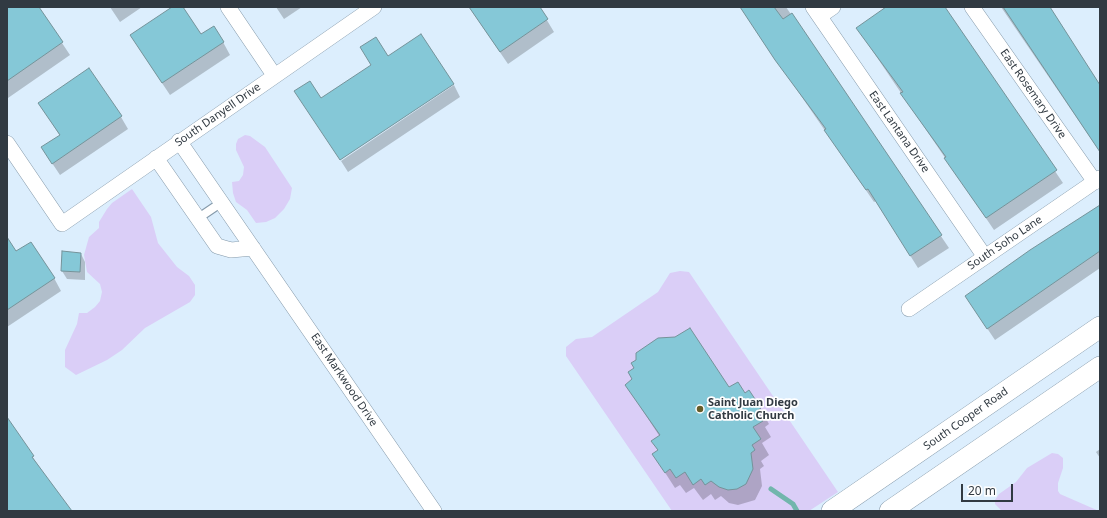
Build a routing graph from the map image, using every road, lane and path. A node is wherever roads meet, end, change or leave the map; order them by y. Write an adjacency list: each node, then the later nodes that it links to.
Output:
1 (228, 7): 6 (street)
2 (374, 7): 6 (street, South Danyell Drive)
3 (833, 7): 5 (street)
4 (972, 7): 10 (street, East Rosemary Drive)
5 (817, 12): 14 (street, East Lantana Drive)
6 (274, 75): 7 (street, South Danyell Drive)
7 (179, 142): 9 (street, South Danyell Drive); 11 (street, East Markwood Drive)
8 (7, 143): 9 (street, South Danyell Drive)
9 (156, 158): 12 (street)
10 (1097, 180): 14 (street, South Soho Lane)
11 (222, 202): 12 (lane); 13 (street, East Markwood Drive)
12 (197, 219): 13 (street)
13 (253, 248): 20 (street, East Markwood Drive)
14 (985, 257): 15 (street, South Soho Lane)
15 (909, 309)
16 (1100, 327): 18 (main road, South Cooper Road)
17 (1100, 367): 19 (main road)
18 (979, 410): 19 (main road); 21 (main road, South Cooper Road)
19 (998, 437): 22 (main road)
20 (434, 511)
21 (832, 511)
22 (890, 511)

